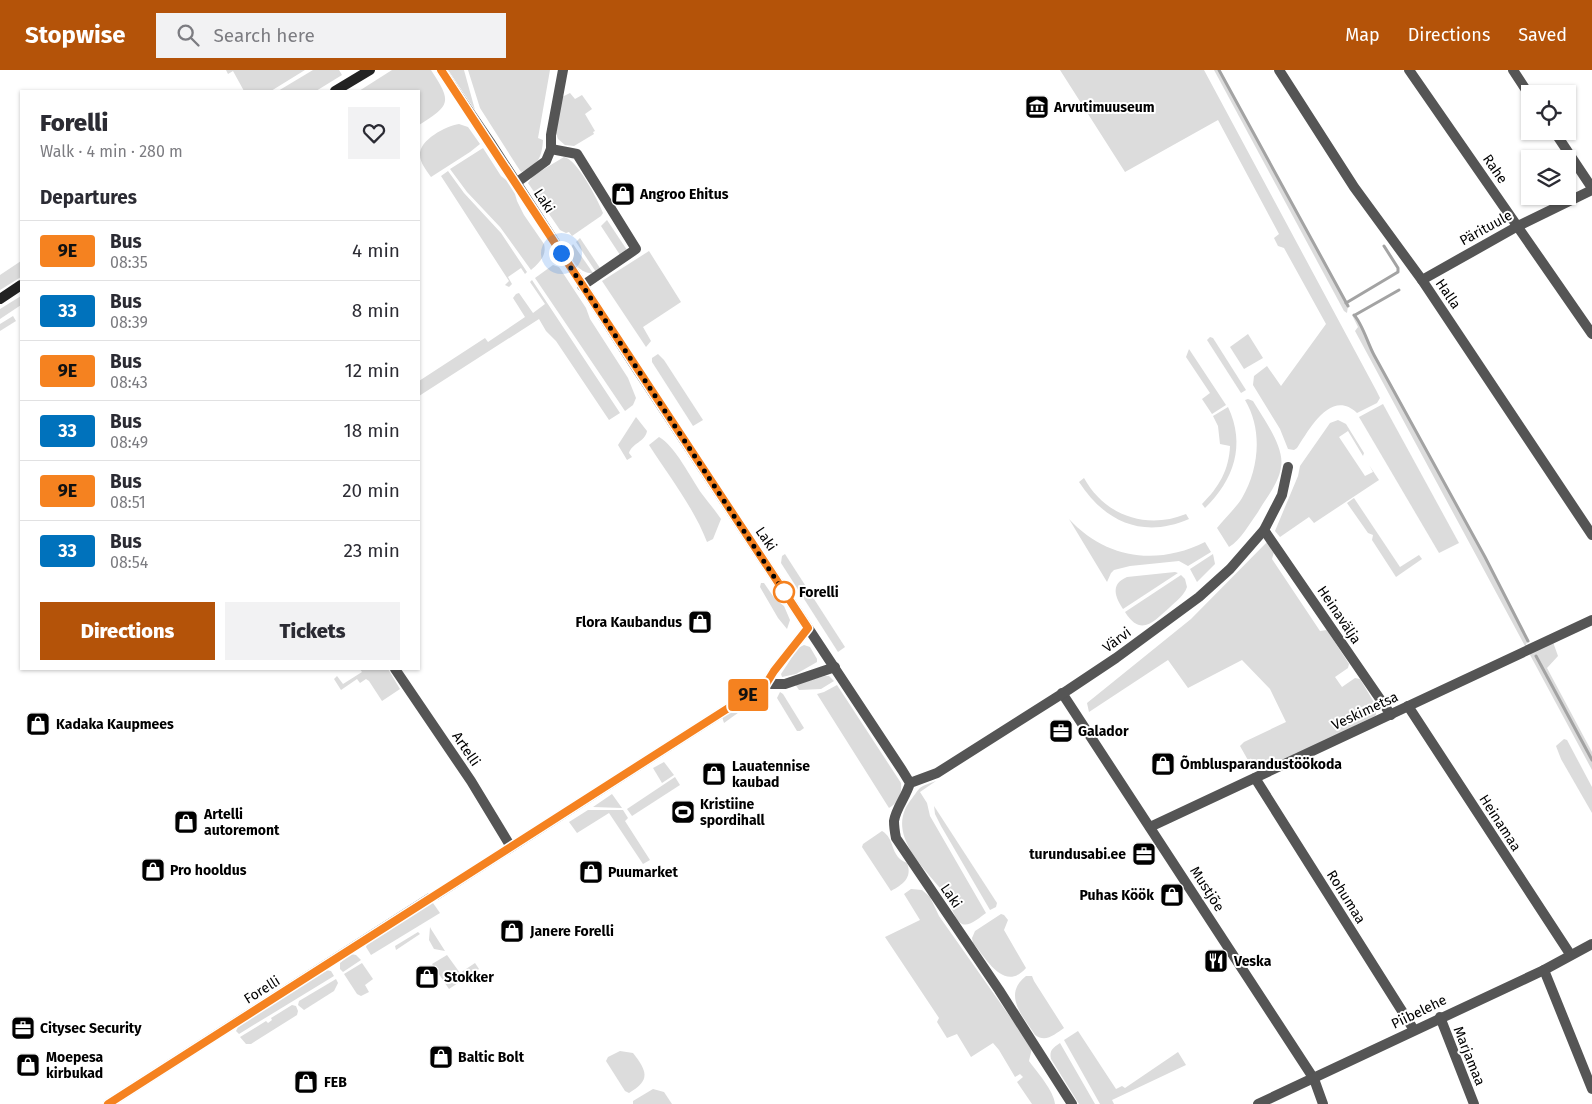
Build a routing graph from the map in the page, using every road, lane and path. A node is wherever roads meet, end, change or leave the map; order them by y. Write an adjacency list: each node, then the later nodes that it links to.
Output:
1 (441, 70): 11 (street, Laki)
2 (564, 70): 10 (street)
3 (1279, 70): 14 (street, Halla)
4 (1410, 70): 13 (street, Rahe)
5 (1512, 70): 7 (street)
6 (366, 71): 8 (main road)
7 (1522, 85)
8 (337, 90)
9 (1560, 140): 12 (street)
10 (551, 149): 11 (street); 15 (street)
11 (516, 182): 15 (street, Laki)
12 (1592, 189): 13 (street, Pärituule)
13 (1518, 226): 14 (street, Pärituule); 18 (street, Rahe)
14 (1422, 280): 21 (street, Halla)
15 (582, 286): 23 (street, Laki)
16 (20, 287): 17 (main road)
17 (0, 299)
18 (1592, 334)
19 (1288, 466): 20 (street, Värvi)
20 (1264, 530): 27 (street, Värvi); 29 (street, Heinavälja)
21 (1592, 535)
22 (1592, 620): 28 (street, Veskimetsa)
23 (808, 628): 24 (street, Laki); 26 (street, Forelli)
24 (834, 667): 26 (street); 31 (street, Laki)
25 (396, 670): 33 (street, Artelli)
26 (766, 684): 33 (street, Forelli)
27 (1062, 694): 31 (street, Värvi); 32 (street, Mustjõe)
28 (1408, 706): 29 (street, Veskimetsa); 35 (street, Heinamaa)
29 (1390, 715): 30 (street, Veskimetsa)
30 (1255, 778): 32 (street, Veskimetsa); 38 (street, Rohumaa)
31 (910, 783): 42 (street, Laki)
32 (1150, 828): 39 (street, Mustjõe)
33 (511, 847): 41 (street, Forelli)
34 (1592, 944): 35 (street, Piibelehe)
35 (1570, 954): 36 (street, Piibelehe)
36 (1544, 970): 37 (street, Piibelehe); 40 (street)
37 (1440, 1017): 38 (street, Piibelehe); 45 (street, Marjamaa)
38 (1414, 1030): 39 (street, Piibelehe)
39 (1314, 1079): 43 (street, Piibelehe); 44 (street, Mustjõe)
40 (1592, 1090)
41 (108, 1104)
42 (1072, 1104)
43 (1258, 1104)
44 (1323, 1104)
45 (1474, 1104)

